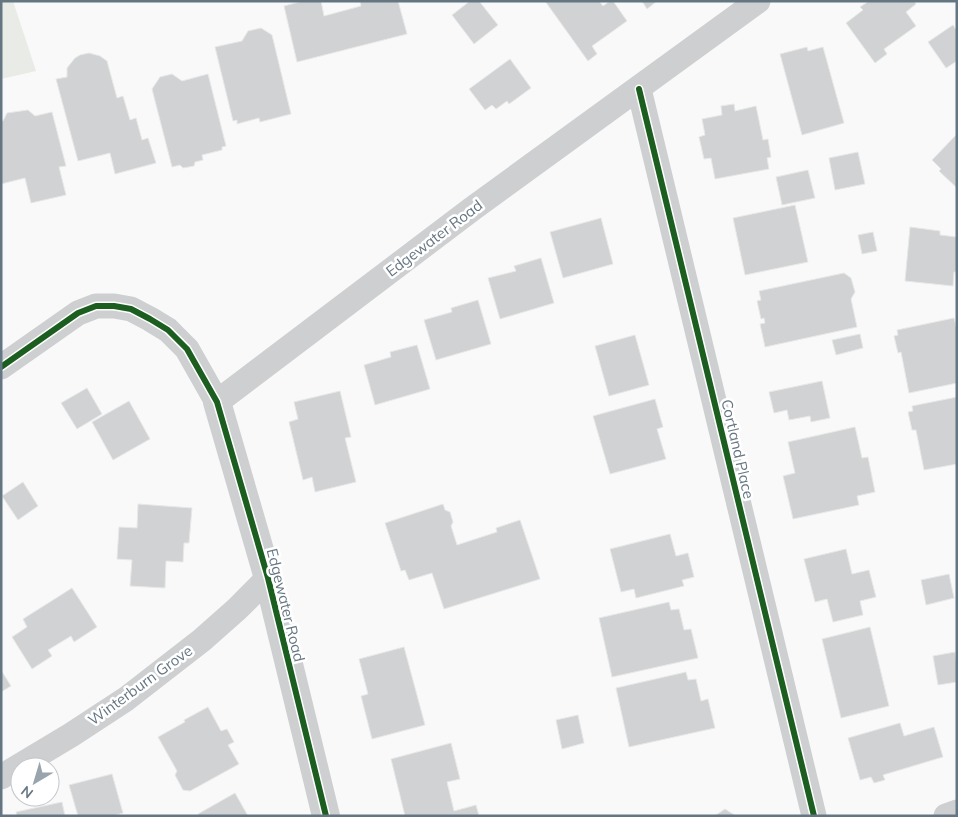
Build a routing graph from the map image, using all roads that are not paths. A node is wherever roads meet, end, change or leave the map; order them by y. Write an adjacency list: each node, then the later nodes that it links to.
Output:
1 (758, 1): 2 (street, Edgewater Road)
2 (639, 89): 4 (street, Edgewater Road); 9 (street, Cortland Place)
3 (1, 367): 4 (street)
4 (216, 402): 5 (street, Edgewater Road)
5 (268, 578): 6 (street, Winterburn Grove); 8 (street, Edgewater Road)
6 (1, 777)
7 (957, 812): 10 (street)
8 (326, 816)
9 (814, 816)
10 (946, 816)

